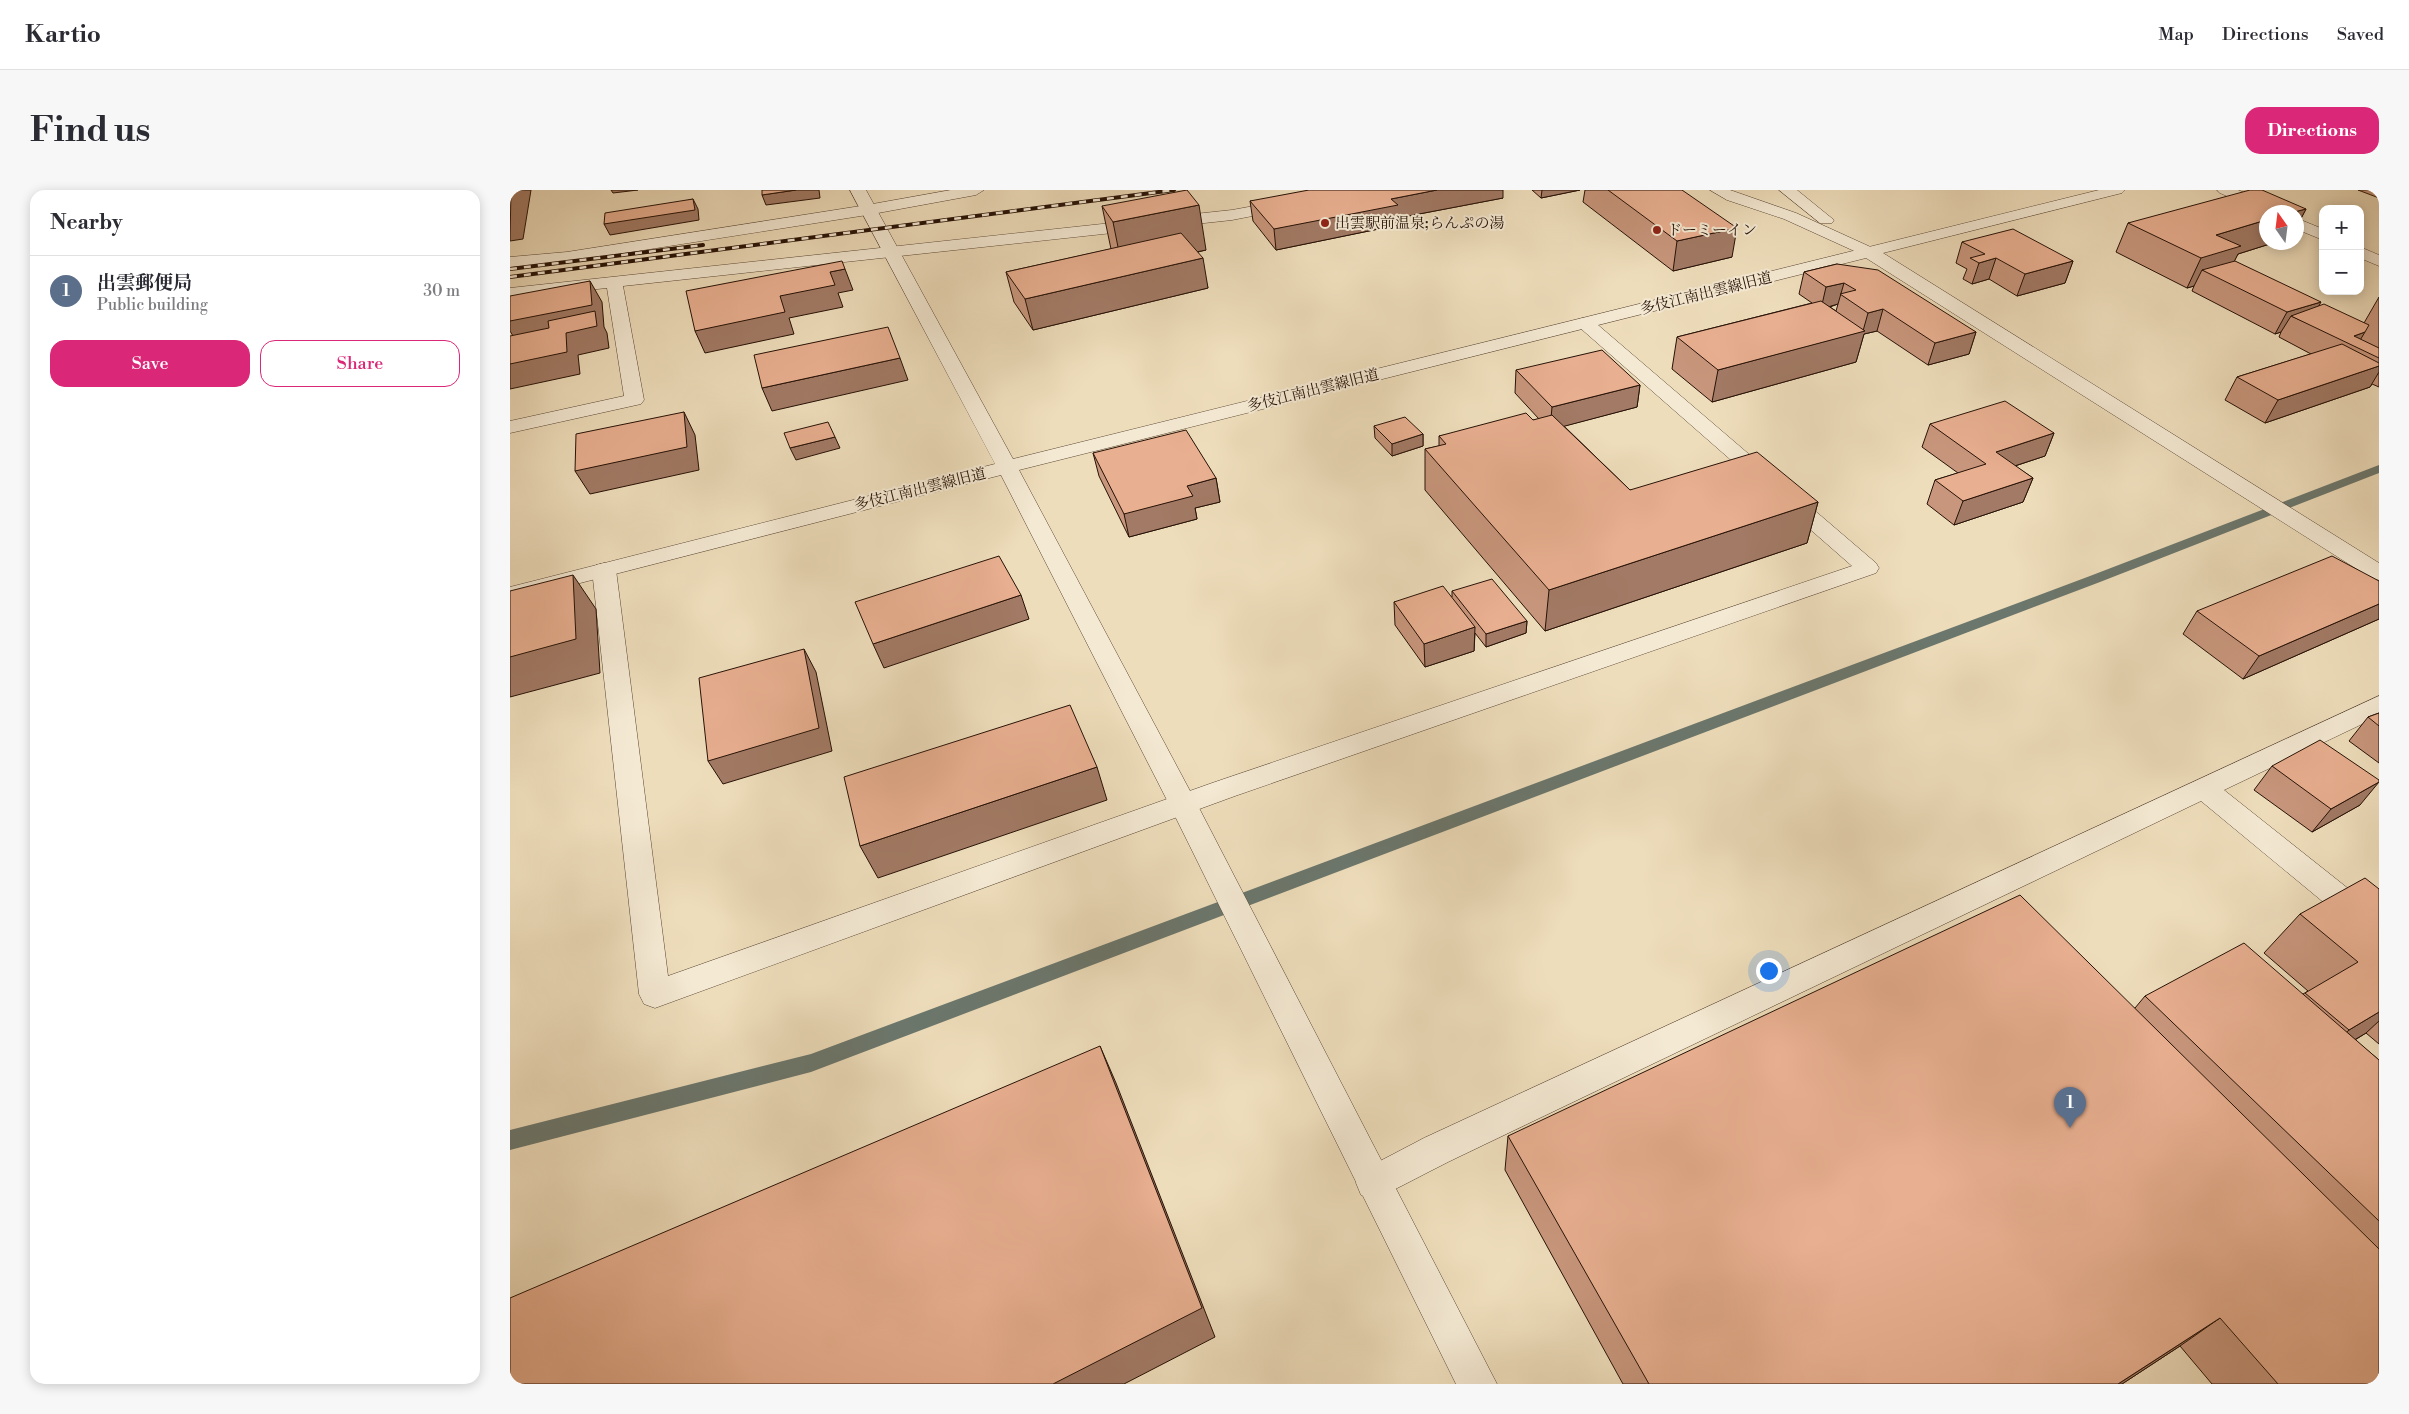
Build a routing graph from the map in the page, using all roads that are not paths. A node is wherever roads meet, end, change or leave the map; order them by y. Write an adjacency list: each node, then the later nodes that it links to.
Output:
1 (858, 190): 9 (street)
2 (976, 190): 9 (street)
3 (1718, 190): 13 (street)
4 (1787, 190): 13 (street)
5 (2117, 190): 13 (street, 多伎江南出雲線旧道)
6 (2225, 190): 8 (street)
7 (1306, 202): 12 (street)
8 (2259, 205)
9 (867, 210): 12 (street); 16 (street)
10 (2304, 227): 11 (street)
11 (2319, 233)
12 (892, 252): 17 (street); 21 (street)
13 (1869, 252): 19 (street, 多伎江南出雲線旧道); 23 (street)
14 (2364, 254): 15 (street)
15 (2379, 261)
16 (510, 262)
17 (614, 281): 18 (street); 20 (street)
18 (510, 293)
19 (1585, 323): 21 (street, 多伎江南出雲線旧道); 27 (street)
20 (510, 427)
21 (1007, 467): 22 (street, 多伎江南出雲線旧道); 27 (street)
22 (604, 570): 24 (street, 多伎江南出雲線旧道); 27 (street)
23 (2379, 573)
24 (510, 594)
25 (2379, 705): 26 (street)
26 (2203, 788): 28 (street); 29 (street)
27 (1183, 804): 29 (street)
28 (2379, 930)
29 (1374, 1183): 30 (street)
30 (1477, 1384)

